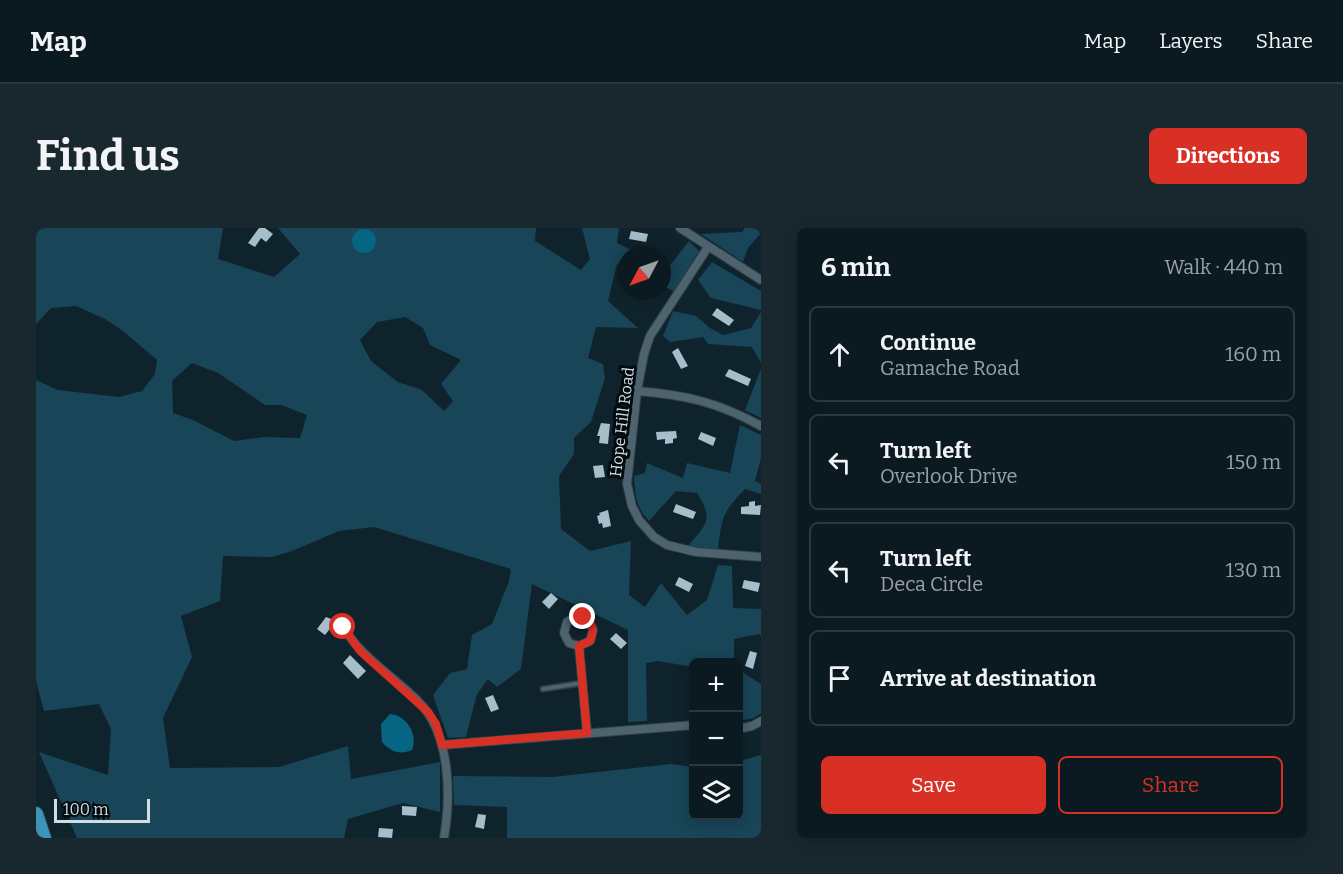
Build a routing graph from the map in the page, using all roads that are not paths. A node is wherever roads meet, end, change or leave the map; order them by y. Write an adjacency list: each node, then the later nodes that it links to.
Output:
1 (680, 228): 2 (street)
2 (708, 247): 3 (street); 4 (street, Hope Hill Road)
3 (761, 280)
4 (637, 391): 5 (street); 6 (street, Hope Hill Road)
5 (761, 426)
6 (761, 557)
7 (343, 627): 15 (street)
8 (579, 646): 9 (street)
9 (583, 682): 10 (lane); 14 (street)
10 (543, 689)
11 (761, 721): 13 (street)
12 (689, 725): 14 (street)
13 (743, 728)
14 (587, 733): 15 (street)
15 (442, 745): 18 (street)
16 (36, 814): 17 (highway)
17 (44, 838)
18 (444, 838)

